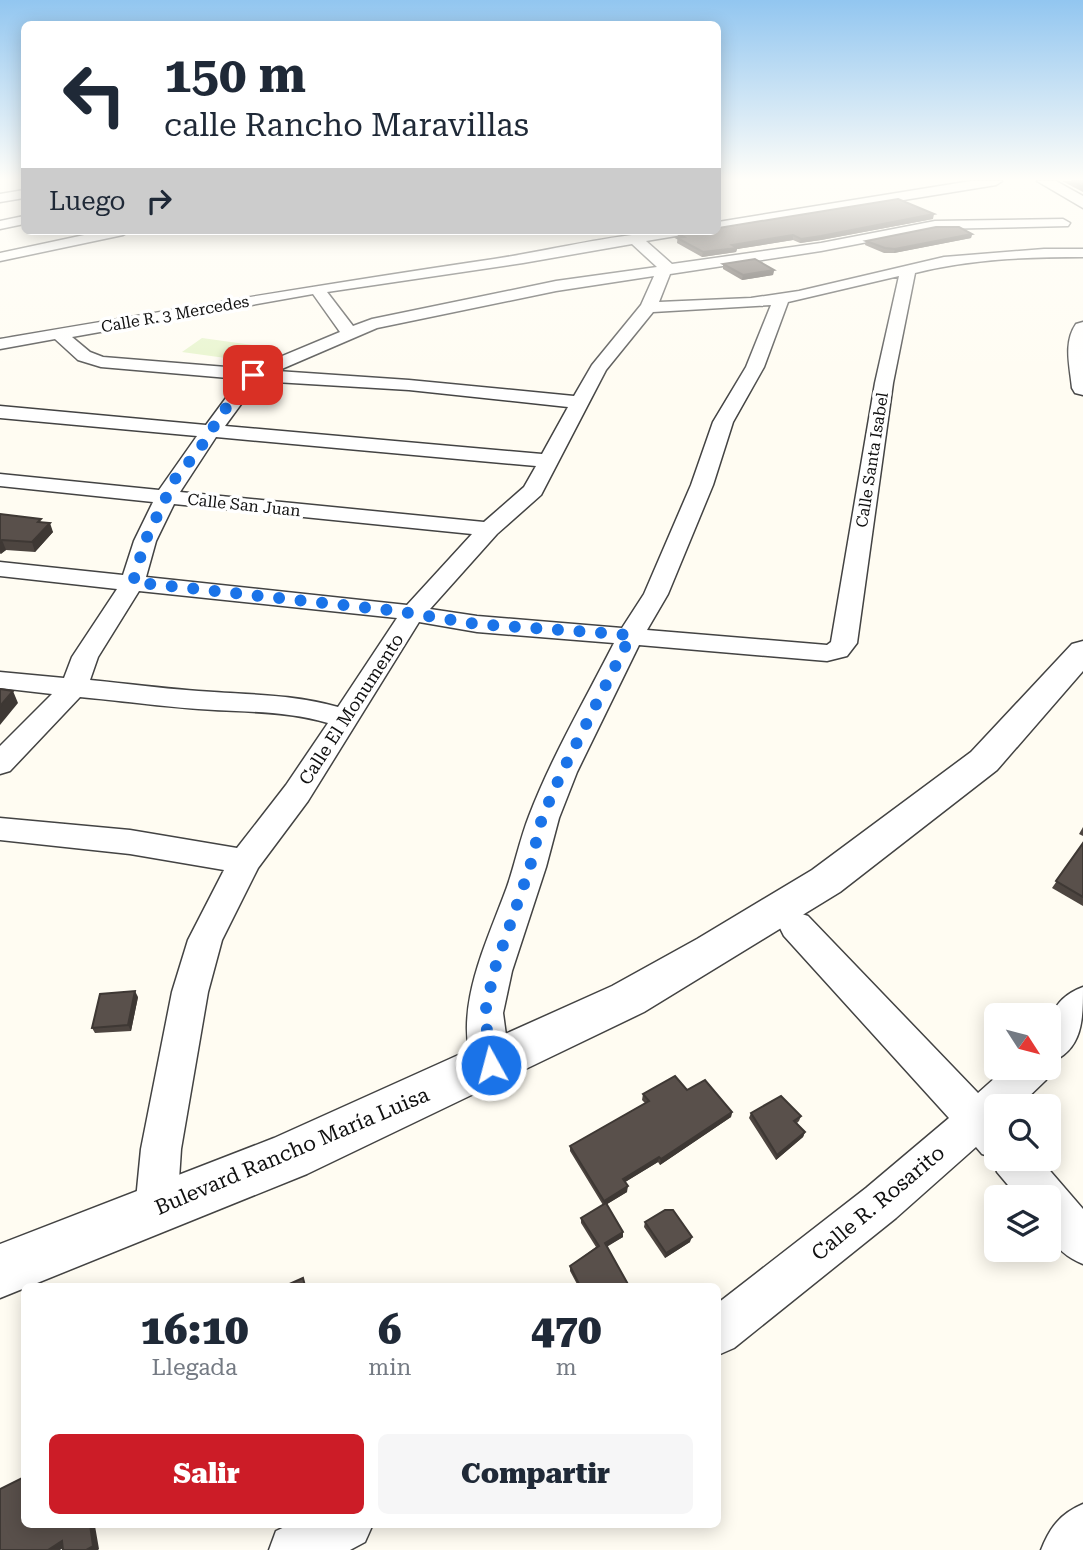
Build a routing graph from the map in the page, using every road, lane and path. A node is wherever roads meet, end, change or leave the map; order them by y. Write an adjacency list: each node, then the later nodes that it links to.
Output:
1 (17, 253): 6 (street)
2 (555, 253): 9 (street, Calle R. 3 Mercedes)
3 (652, 253): 8 (street)
4 (778, 253): 8 (street)
5 (1040, 253): 7 (street)
6 (0, 257)
7 (908, 268): 10 (street); 28 (street, Calle Santa Isabel)
8 (665, 270): 11 (street, Calle El Monumento); 13 (street)
9 (317, 289): 13 (street); 14 (street, Calle R. 3 Mercedes)
10 (780, 299): 11 (street); 28 (street)
11 (648, 307): 18 (street, Calle El Monumento)
12 (1083, 328): 17 (street)
13 (349, 332): 16 (street)
14 (59, 334): 15 (street, Calle R. 3 Mercedes); 16 (street)
15 (0, 344)
16 (253, 375): 18 (street); 20 (street)
17 (1083, 388)
18 (578, 402): 21 (street, Calle El Monumento)
19 (0, 412): 20 (street)
20 (213, 430): 21 (street); 23 (street)
21 (547, 461): 24 (street, Calle El Monumento)
22 (0, 480): 23 (street, Calle San Juan)
23 (165, 497): 24 (street, Calle San Juan); 26 (street)
24 (489, 530): 27 (street, Calle El Monumento)
25 (0, 569): 26 (street)
26 (133, 582): 27 (street); 32 (street)
27 (411, 614): 28 (street); 33 (street, Calle El Monumento)
28 (631, 635): 40 (street)
29 (1083, 651): 40 (street, Bulevard Rancho María Luisa)
30 (1083, 676): 37 (street)
31 (0, 680): 32 (street)
32 (73, 688): 33 (street); 34 (street)
33 (346, 719): 36 (street, Calle El Monumento)
34 (0, 764)
35 (0, 829): 36 (street)
36 (245, 861): 45 (street, Calle El Monumento)
37 (796, 926): 41 (street); 49 (street)
38 (1083, 1003): 39 (street)
39 (1061, 1031)
40 (491, 1065): 45 (street, Bulevard Rancho María Luisa)
41 (984, 1126)
42 (984, 1131): 52 (street, Calle R. Rosarito)
43 (1023, 1171): 44 (street)
44 (1035, 1185)
45 (156, 1210): 48 (street, Bulevard Rancho María Luisa)
46 (1061, 1216): 47 (street)
47 (1083, 1242)
48 (0, 1271)
49 (37, 1283)
50 (21, 1289): 51 (street)
51 (0, 1298)
52 (721, 1330)
53 (338, 1528): 55 (street)
54 (1083, 1530): 56 (street)
55 (295, 1550)
56 (1067, 1550)

